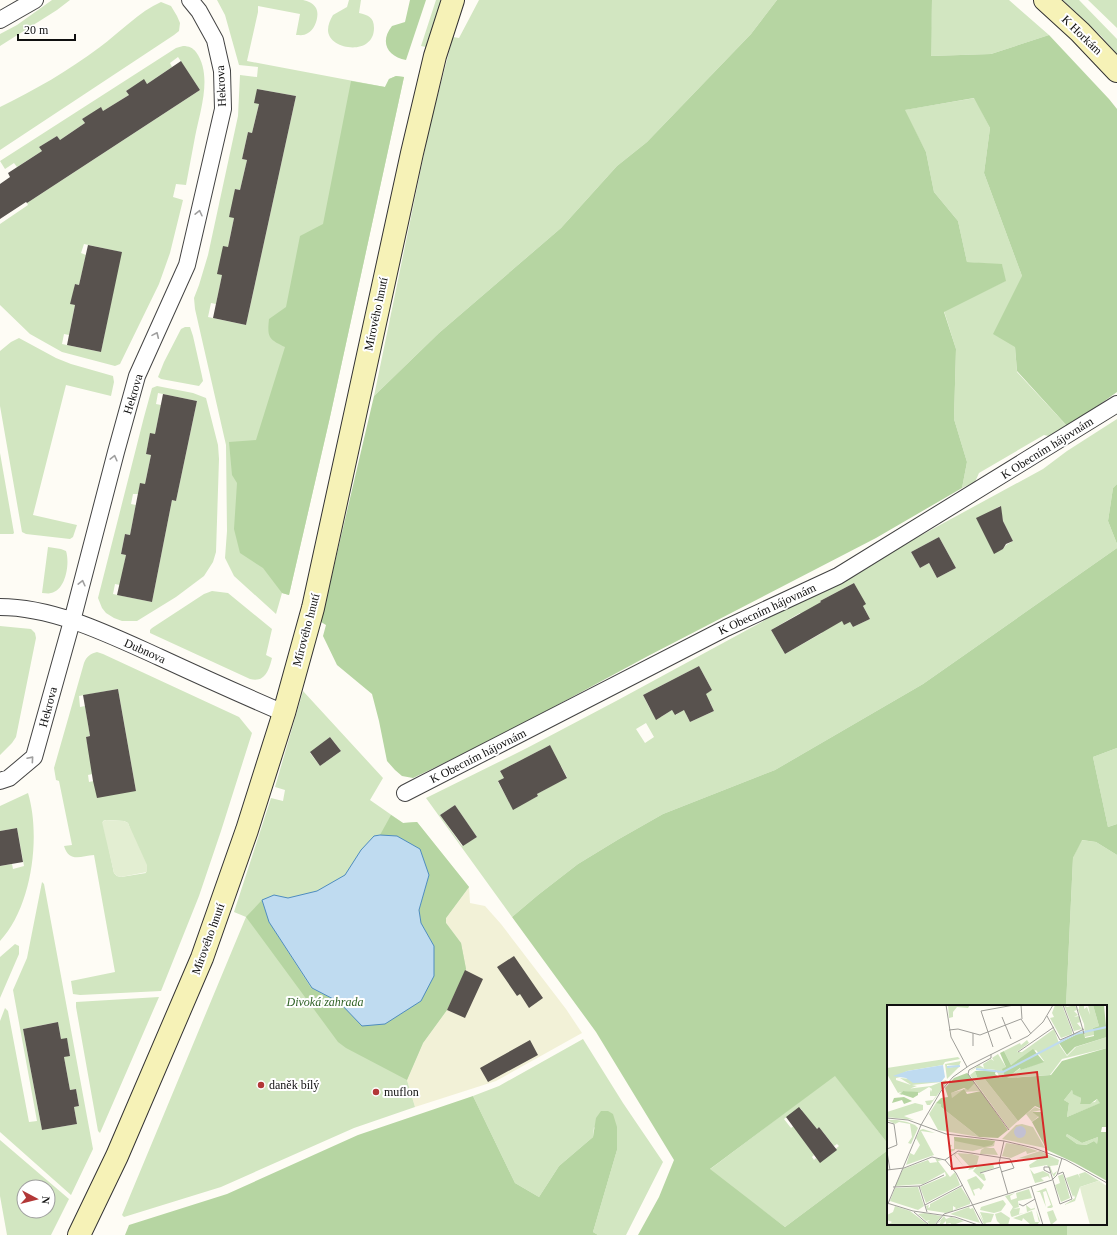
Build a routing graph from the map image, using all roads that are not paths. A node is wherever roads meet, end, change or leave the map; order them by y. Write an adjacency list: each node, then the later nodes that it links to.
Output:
1 (35, 0): 5 (street)
2 (190, 0): 9 (street, Hekrova, one-way to 2)
3 (453, 0): 10 (main road, Mírového hnutí)
4 (1045, 0): 6 (main road, K Horkám)
5 (0, 20)
6 (1117, 71)
7 (1117, 404): 12 (street, K Obecním hájovnám)
8 (0, 607): 9 (street, Dubnova)
9 (72, 621): 10 (street, Dubnova); 11 (street, Hekrova, one-way to 9)
10 (284, 713): 13 (main road, Mírového hnutí)
11 (0, 781)
12 (405, 794)
13 (79, 1235)

